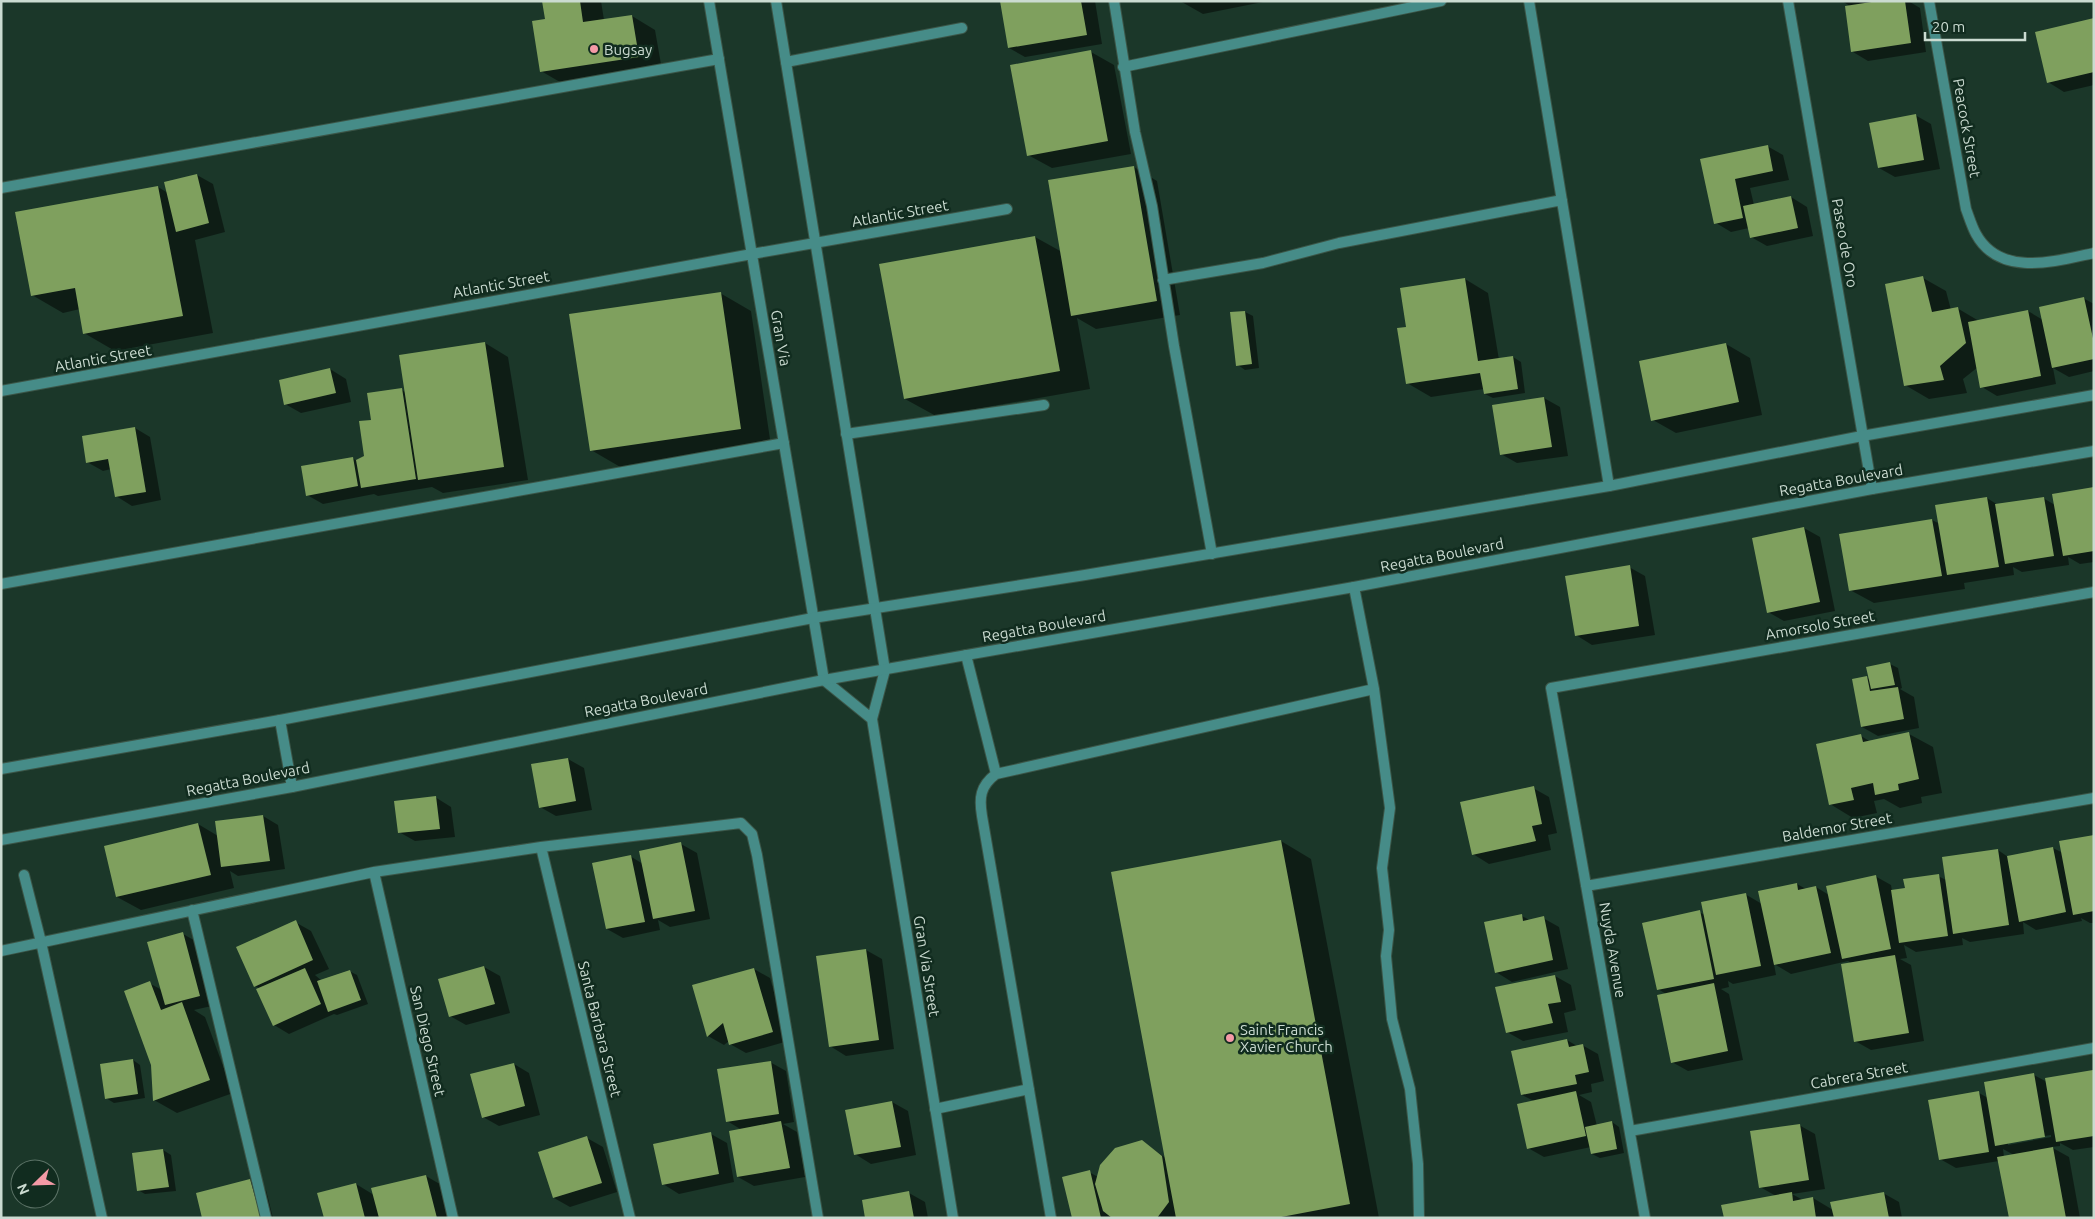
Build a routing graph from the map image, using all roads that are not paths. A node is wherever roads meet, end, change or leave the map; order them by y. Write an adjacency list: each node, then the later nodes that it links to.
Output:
1 (709, 1): 9 (street, Gran Via)
2 (776, 1): 10 (street)
3 (1114, 1): 11 (street)
4 (1441, 1): 11 (street)
5 (1529, 1): 13 (street)
6 (1788, 1): 23 (street, Paseo de Oro)
7 (1929, 1): 16 (street, Peacock Street)
8 (962, 28): 10 (street)
9 (719, 59): 12 (street); 17 (street, Gran Via)
10 (786, 62): 15 (street)
11 (1123, 67): 18 (street)
12 (1, 188)
13 (1562, 200): 18 (street); 26 (street)
14 (1007, 209): 15 (street, Atlantic Street)
15 (815, 243): 17 (street, Atlantic Street); 22 (street)
16 (2094, 253)
17 (752, 254): 19 (street, Atlantic Street); 24 (street, Gran Via)
18 (1164, 280): 28 (street)
19 (1, 391)
20 (2094, 395): 23 (street)
21 (1044, 405): 22 (street)
22 (846, 434): 32 (street)
23 (1862, 436): 26 (street); 27 (street, Paseo de Oro)
24 (784, 443): 29 (street); 33 (street, Gran Via)
25 (2094, 452): 27 (street, Regatta Boulevard)
26 (1609, 486): 28 (street)
27 (1872, 489): 30 (street, Regatta Boulevard)
28 (1212, 554): 32 (street)
29 (1, 584)
30 (1354, 587): 34 (street, Regatta Boulevard); 38 (street)
31 (2094, 592): 37 (street, Amorsolo Street)
32 (875, 607): 33 (street); 35 (street)
33 (813, 618): 36 (street, Gran Via); 40 (street)
34 (966, 655): 35 (street, Regatta Boulevard); 42 (street)
35 (885, 670): 36 (street, Regatta Boulevard); 39 (street, Gran Via Street)
36 (824, 680): 39 (street); 43 (street, Regatta Boulevard)
37 (1551, 688): 49 (street, Nuyda Avenue)
38 (1374, 689): 42 (street); 64 (street)
39 (872, 719): 55 (street, Gran Via Street)
40 (280, 720): 41 (street); 43 (street)
41 (1, 769)
42 (996, 774): 54 (street)
43 (292, 787): 45 (street, Regatta Boulevard)
44 (2094, 798): 49 (street, Baldemor Street)
45 (1, 840)
46 (541, 847): 47 (street); 60 (street, Santa Barbara Street); 61 (street)
47 (374, 872): 50 (street); 59 (street, San Diego Street)
48 (24, 875): 51 (street)
49 (1586, 886): 56 (street, Nuyda Avenue)
50 (192, 910): 51 (street); 58 (street)
51 (41, 942): 52 (street); 57 (street)
52 (1, 951)
53 (2094, 1048): 56 (street, Cabrera Street)
54 (1029, 1089): 55 (street); 63 (street)
55 (935, 1109): 62 (street, Gran Via Street)
56 (1630, 1131): 65 (street, Nuyda Avenue)
57 (102, 1218)
58 (266, 1218)
59 (453, 1218)
60 (630, 1218)
61 (818, 1218)
62 (953, 1218)
63 (1051, 1218)
64 (1419, 1218)
65 (1645, 1218)

